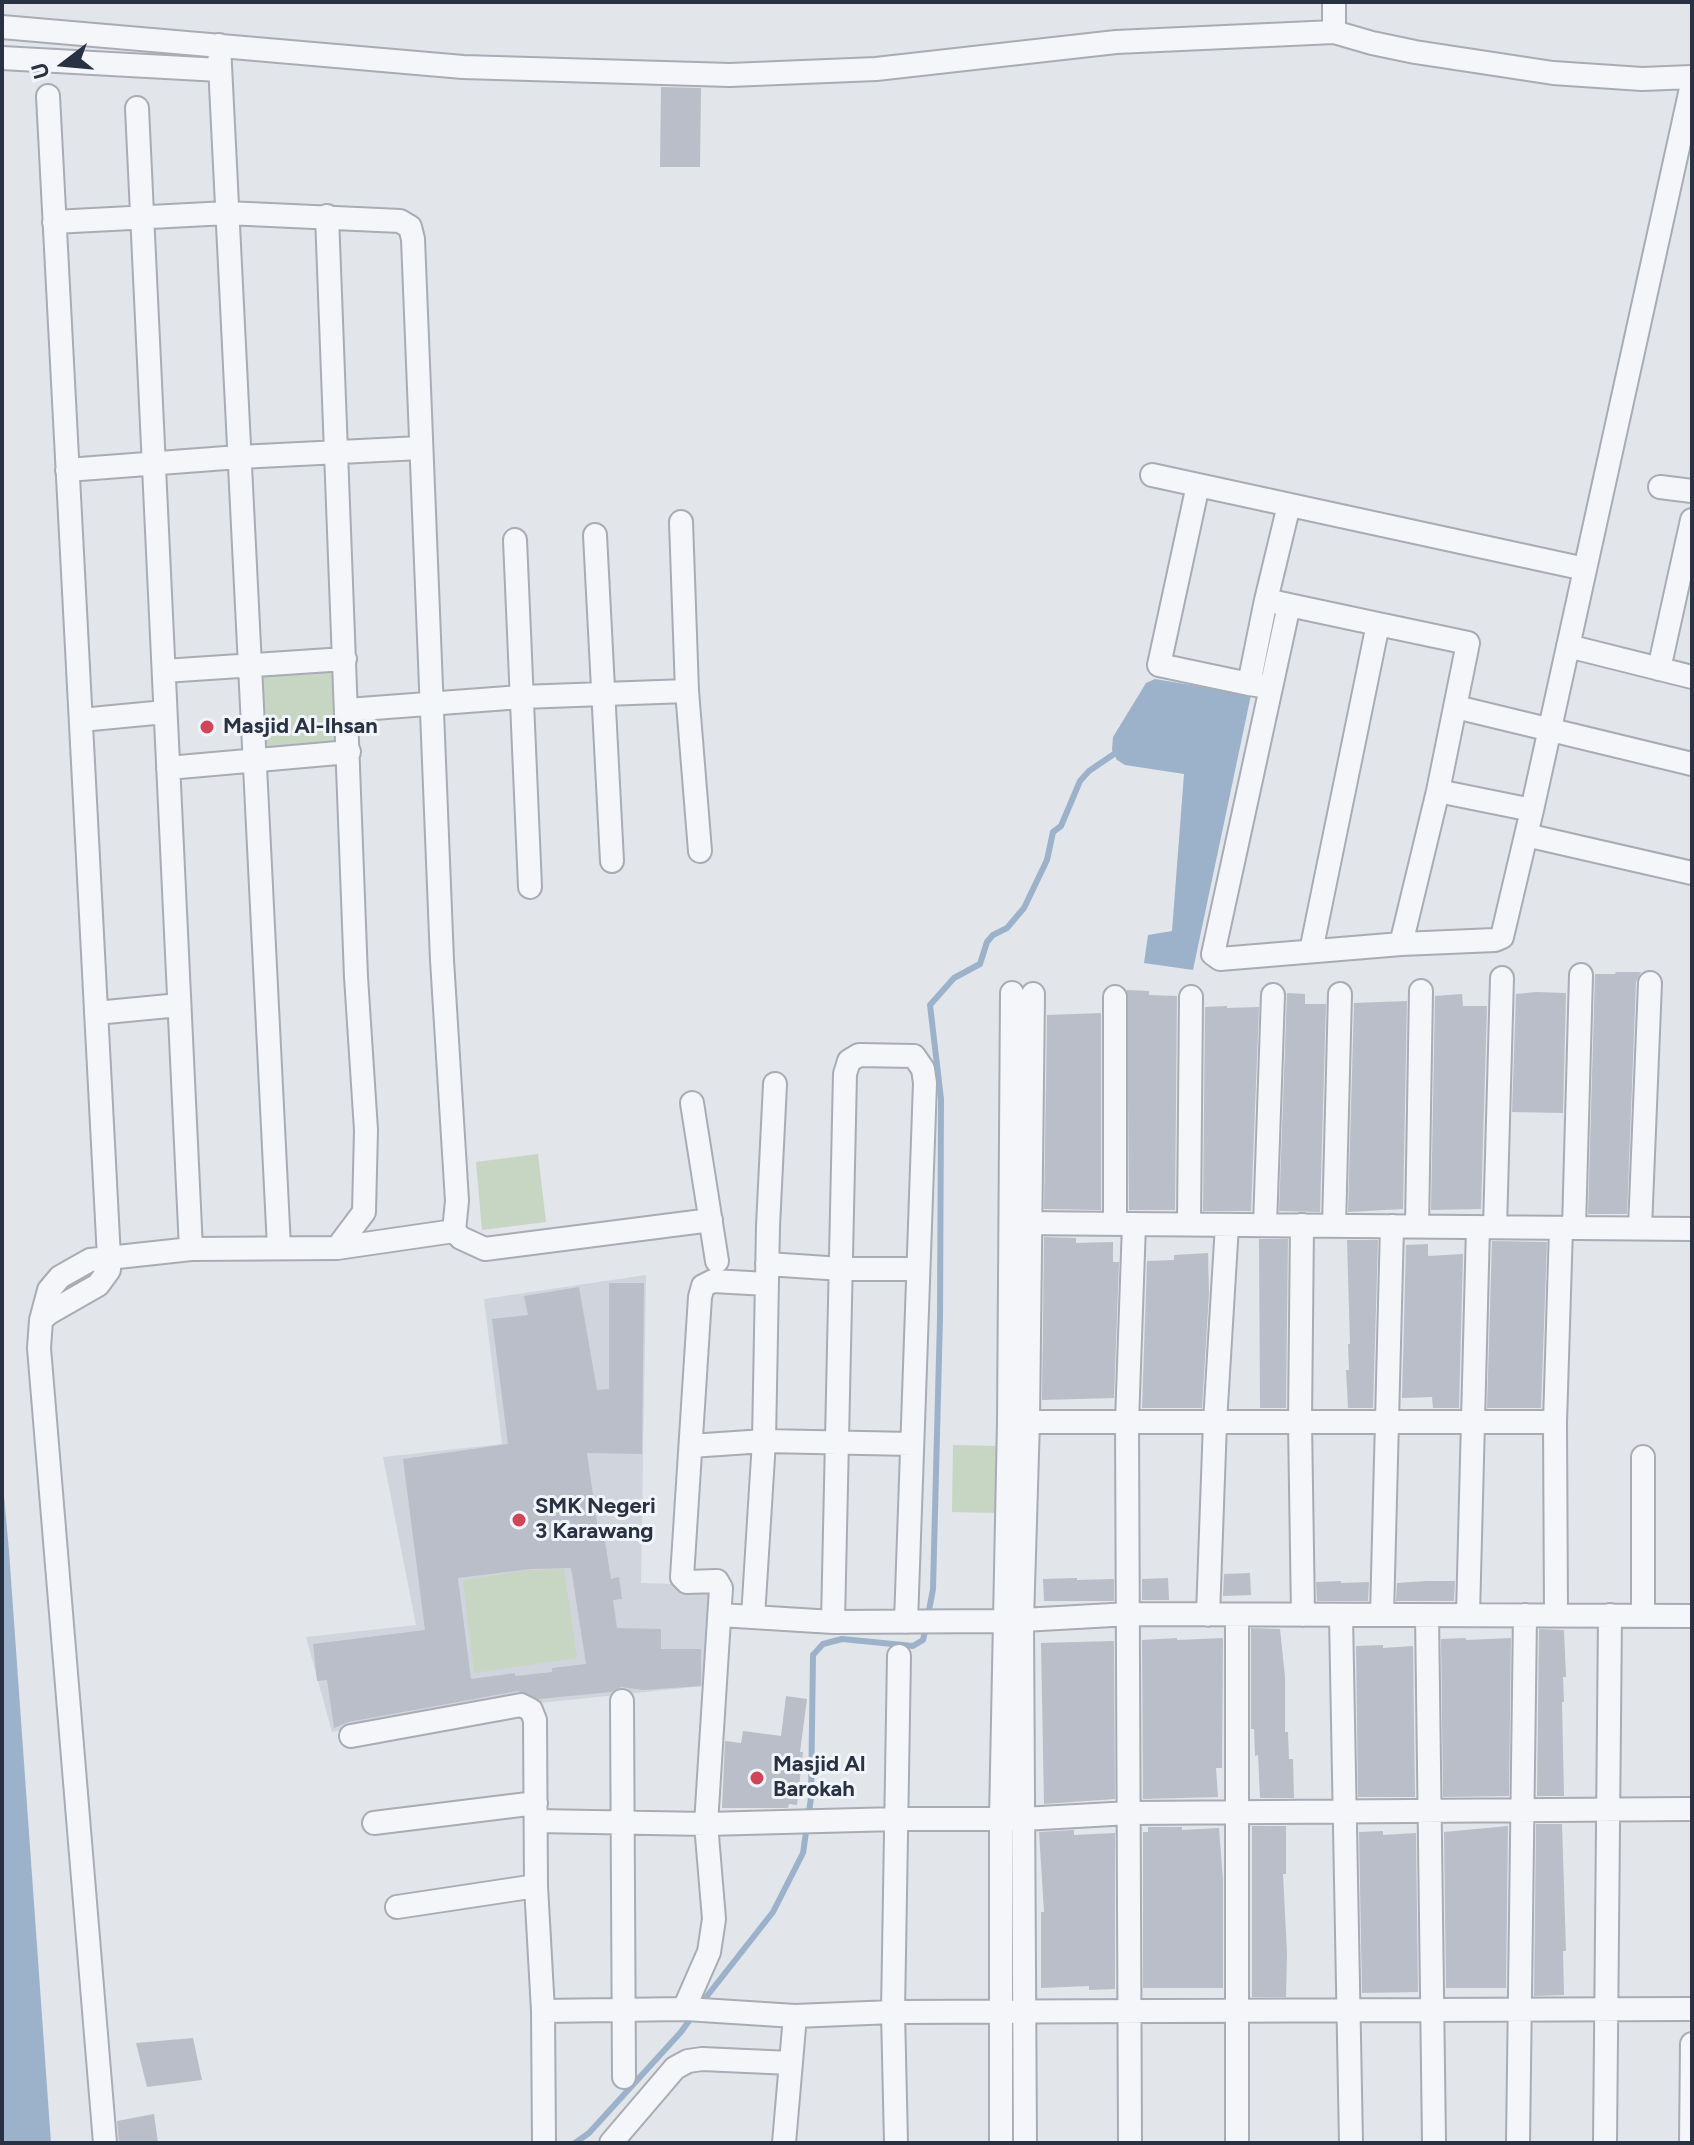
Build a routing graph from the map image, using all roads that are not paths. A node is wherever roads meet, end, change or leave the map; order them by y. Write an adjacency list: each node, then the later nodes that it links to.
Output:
1 (1334, 2): 3 (street)
2 (2, 27): 4 (street)
3 (1344, 35): 4 (street); 7 (street)
4 (219, 45): 6 (street)
5 (2, 58): 6 (street)
6 (220, 70): 11 (street)
7 (1692, 77)
8 (1692, 84): 29 (street)
9 (48, 96): 14 (street)
10 (137, 108): 13 (street)
11 (227, 213): 12 (street); 13 (street); 17 (street)
12 (327, 216): 15 (street); 16 (street)
13 (142, 217): 14 (street); 18 (street)
14 (54, 222): 19 (street)
15 (420, 448): 16 (street); 45 (street)
16 (336, 452): 17 (street); 35 (street)
17 (239, 457): 18 (street); 36 (street)
18 (154, 463): 19 (street); 38 (street)
19 (67, 470): 49 (street)
20 (1152, 475): 21 (street)
21 (1198, 485): 24 (street); 40 (street)
22 (1660, 487): 23 (street)
23 (1692, 491)
24 (1289, 505): 29 (street); 31 (street)
25 (1692, 520): 30 (street)
26 (681, 522): 42 (street)
27 (595, 535): 43 (street)
28 (515, 540): 44 (street)
29 (1585, 569): 34 (street)
30 (1686, 580): 37 (street)
31 (1266, 600): 32 (street); 40 (street)
32 (1289, 605): 33 (street); 41 (street)
33 (1378, 624): 46 (street); 63 (street)
34 (1568, 646): 37 (street); 50 (street)
35 (345, 659): 36 (street); 47 (street)
36 (249, 666): 38 (street); 52 (street)
37 (1659, 669): 39 (street)
38 (164, 671): 48 (street)
39 (1692, 677)
40 (1249, 684): 41 (street)
41 (1272, 688): 63 (street)
42 (687, 691): 43 (street); 58 (street)
43 (605, 694): 44 (street); 59 (street)
44 (521, 697): 45 (street); 61 (street)
45 (430, 702): 47 (street); 91 (street)
46 (1456, 707): 50 (street); 55 (street)
47 (347, 710): 51 (street)
48 (165, 712): 49 (street); 54 (street)
49 (81, 720): 74 (street)
50 (1550, 729): 53 (street); 56 (street)
51 (349, 752): 52 (street); 93 (street)
52 (254, 760): 54 (street); 92 (street)
53 (1692, 764)
54 (168, 768): 73 (street)
55 (1438, 791): 56 (street); 62 (street)
56 (1532, 810): 57 (street)
57 (1526, 835): 60 (street); 62 (street)
58 (700, 851)
59 (612, 861)
60 (1692, 873)
61 (530, 887)
62 (1401, 944): 63 (street)
63 (1311, 951)
64 (1581, 975): 88 (street)
65 (1502, 978): 87 (street)
66 (1650, 983): 89 (street)
67 (1421, 991): 86 (street)
68 (1023, 994): 78 (street)
69 (1340, 994): 84 (street)
70 (1273, 995): 82 (street)
71 (1115, 997): 79 (street)
72 (1191, 997): 80 (street)
73 (179, 1005): 74 (street); 94 (street)
74 (96, 1013): 95 (street)
75 (775, 1084): 99 (street)
76 (692, 1103): 77 (street)
77 (711, 1220): 91 (street); 96 (street)
78 (1020, 1223): 79 (street); 100 (street)
79 (1125, 1224): 80 (street); 101 (street)
80 (1189, 1224): 81 (street)
81 (1227, 1225): 82 (street); 102 (street)
82 (1265, 1225): 83 (street)
83 (1302, 1225): 84 (street); 103 (street)
84 (1334, 1226): 85 (street)
85 (1392, 1226): 86 (street); 104 (street)
86 (1417, 1226): 87 (street)
87 (1487, 1227): 88 (street); 105 (street)
88 (1568, 1228): 89 (street); 106 (street)
89 (1640, 1228): 90 (street)
90 (1692, 1229)
91 (454, 1231): 93 (street)
92 (279, 1247): 93 (street); 94 (street)
93 (337, 1248)
94 (191, 1249): 95 (street)
95 (109, 1258): 165 (street)
96 (717, 1261)
97 (842, 1269): 98 (street); 98 (street); 99 (street); 108 (street)
98 (918, 1269): 109 (street)
99 (767, 1274): 107 (street); 110 (street)
100 (1019, 1422): 101 (street); 127 (street)
101 (1127, 1422): 102 (street); 112 (street)
102 (1215, 1422): 103 (street); 114 (street)
103 (1300, 1422): 104 (street); 116 (street)
104 (1385, 1422): 105 (street); 117 (street)
105 (1471, 1422): 106 (street); 119 (street)
106 (1555, 1422): 121 (street)
107 (764, 1441): 108 (street); 110 (street); 126 (street)
108 (838, 1442): 109 (street); 128 (street)
109 (912, 1444): 129 (street)
110 (691, 1446): 113 (street)
111 (1643, 1457): 124 (street)
112 (1130, 1614): 114 (street); 127 (street); 138 (street)
113 (720, 1615): 126 (street); 145 (street)
114 (1208, 1615): 115 (street)
115 (1237, 1615): 116 (street); 139 (street)
116 (1303, 1615): 123 (street)
117 (1382, 1615): 118 (street); 123 (street)
118 (1427, 1615): 119 (street); 136 (street)
119 (1468, 1615): 120 (street)
120 (1525, 1615): 121 (street); 134 (street)
121 (1556, 1615): 122 (street)
122 (1610, 1615): 124 (street); 135 (street)
123 (1341, 1616): 140 (street)
124 (1643, 1616): 125 (street)
125 (1692, 1616)
126 (753, 1617): 128 (street)
127 (1013, 1620): 129 (street); 142 (street)
128 (833, 1622): 129 (street)
129 (910, 1622)
130 (899, 1656): 141 (street)
131 (622, 1701): 143 (street)
132 (351, 1736): 137 (street)
133 (1692, 1809): 135 (street)
134 (1522, 1810): 135 (street); 136 (street); 148 (street)
135 (1608, 1810): 151 (street)
136 (1429, 1811): 140 (street); 159 (street)
137 (536, 1812): 143 (street); 144 (street); 146 (street)
138 (1130, 1813): 139 (street); 142 (street); 156 (street)
139 (1237, 1813): 140 (street); 153 (street)
140 (1343, 1813): 154 (street)
141 (897, 1819): 142 (street); 145 (street); 157 (street)
142 (1012, 1819): 158 (street); 160 (street)
143 (623, 1822): 145 (street); 149 (street)
144 (374, 1823)
145 (706, 1824): 150 (street)
146 (536, 1886): 147 (street); 155 (street)
147 (397, 1907)
148 (1520, 2008): 151 (street); 159 (street); 176 (street)
149 (625, 2009): 150 (street); 155 (street); 164 (street)
150 (685, 2009): 161 (street)
151 (1607, 2009): 152 (street); 177 (street)
152 (1692, 2009)
153 (1237, 2010): 154 (street); 156 (street); 173 (street)
154 (1350, 2010): 159 (street); 174 (street)
155 (543, 2011): 166 (street)
156 (1130, 2011): 158 (street); 172 (street)
157 (893, 2012): 160 (street); 161 (street); 169 (street)
158 (1025, 2012): 160 (street); 171 (street)
159 (1432, 2012): 175 (street)
160 (1001, 2013): 170 (street)
161 (795, 2016): 163 (street)
162 (1692, 2044): 178 (street)
163 (791, 2063): 167 (street); 168 (street)
164 (624, 2077)
165 (105, 2143)
166 (544, 2143)
167 (611, 2143)
168 (784, 2143)
169 (896, 2143)
170 (1001, 2143)
171 (1025, 2143)
172 (1130, 2143)
173 (1237, 2143)
174 (1351, 2143)
175 (1434, 2143)
176 (1518, 2143)
177 (1605, 2143)
178 (1691, 2143)

